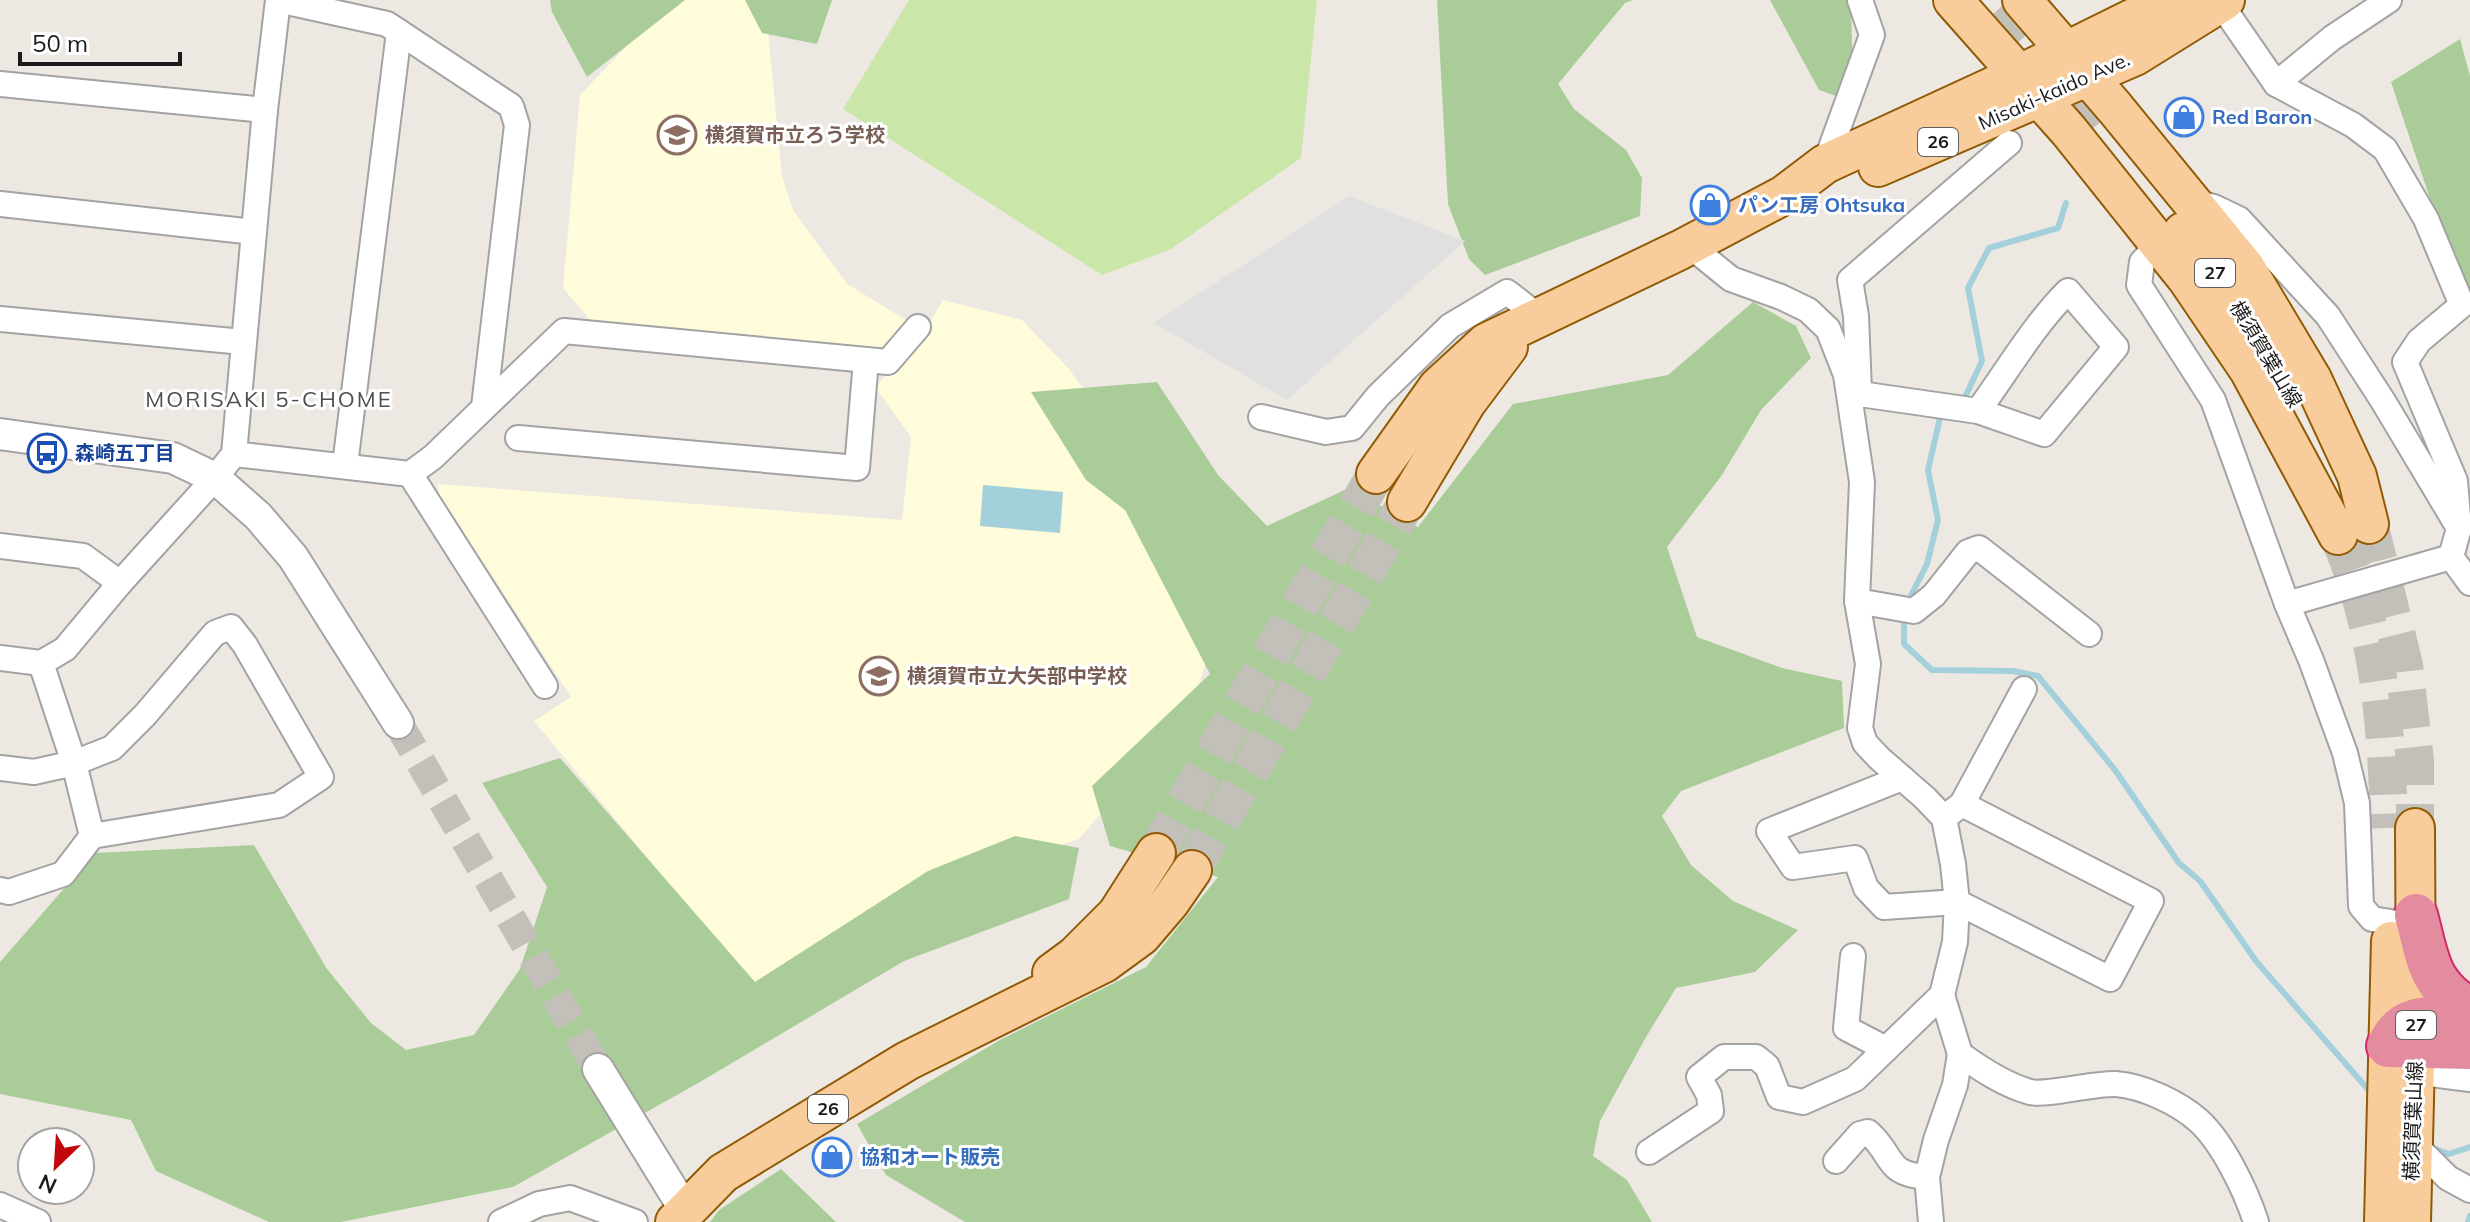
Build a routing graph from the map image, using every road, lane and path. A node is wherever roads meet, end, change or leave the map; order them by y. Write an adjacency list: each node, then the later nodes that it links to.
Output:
1 (278, 0): 8 (street); 13 (street)
2 (1860, 0): 16 (street)
3 (1953, 0): 12 (main road)
4 (2170, 0): 9 (main road, Misaki-kaido Ave. / 26)
5 (2389, 0): 11 (street)
6 (2221, 1): 9 (main road, Misaki-kaido Ave. / 26); 11 (street)
7 (1999, 4): 9 (main road)
8 (399, 32): 29 (street); 35 (street)
9 (2077, 64): 12 (main road, Misaki-kaido Ave. / 26); 18 (main road)
10 (0, 84): 13 (street)
11 (2276, 84): 40 (street)
12 (2030, 86): 16 (main road, Misaki-kaido Ave. / 26); 17 (main road, Misaki-kaido Ave. / 26); 21 (main road)
13 (265, 110): 20 (street)
14 (2104, 138): 41 (main road, 横須賀葉山線 / 27)
15 (2009, 143): 28 (street)
16 (1825, 164): 17 (main road, Misaki-kaido Ave. / 26)
17 (1784, 195): 22 (main road, Misaki-kaido Ave. / 26)
18 (2191, 201): 40 (street); 41 (main road)
19 (0, 204): 20 (street)
20 (254, 232): 26 (street)
21 (2160, 243): 41 (main road); 47 (street)
22 (1689, 245): 23 (main road, Misaki-kaido Ave. / 26); 28 (street)
23 (1538, 316): 31 (street); 37 (main road, Misaki-kaido Ave. / 26); 39 (main road, Misaki-kaido Ave. / 26)
24 (0, 319): 26 (street)
25 (918, 327): 27 (street)
26 (243, 342): 34 (street)
27 (866, 360): 29 (street); 33 (street)
28 (1856, 397): 30 (street); 46 (street)
29 (484, 407): 36 (street)
30 (1978, 411): 30 (street)
31 (1261, 417)
32 (0, 434): 38 (street)
33 (518, 438)
34 (234, 454): 35 (street); 38 (street)
35 (345, 465): 36 (street)
36 (410, 474): 51 (street)
37 (1376, 474)
38 (215, 478): 44 (street); 53 (street)
39 (1407, 502)
40 (2459, 528): 43 (street)
41 (2353, 530)
42 (0, 546): 44 (street)
43 (2451, 557): 45 (street); 47 (street)
44 (120, 583): 50 (street)
45 (2470, 583)
46 (1857, 601): 48 (street); 56 (street)
47 (2287, 604): 64 (street)
48 (2089, 634)
49 (0, 658): 50 (street)
50 (41, 663): 54 (street)
51 (545, 686)
52 (2024, 689): 57 (street)
53 (398, 723)
54 (74, 763): 55 (street); 59 (street); 59 (street)
55 (0, 768)
56 (1902, 778): 57 (street); 63 (street)
57 (1953, 811): 63 (street); 63 (street)
58 (2402, 828): 64 (main road, 横須賀葉山線 / 27)
59 (92, 836): 62 (street)
60 (1156, 853): 65 (main road, 26)
61 (1192, 870): 65 (main road, 26)
62 (0, 890)
63 (1957, 902): 67 (street)
64 (2403, 918): 68 (highway); 70 (main road, 横須賀葉山線 / 27)
65 (1129, 925): 82 (main road, 26)
66 (1853, 956): 72 (street)
67 (1942, 995): 72 (street); 73 (street)
68 (2470, 1010)
69 (2470, 1020): 70 (highway)
70 (2409, 1046): 71 (highway); 75 (street); 76 (main road, 横須賀葉山線 / 27); 88 (main road, 横須賀葉山線 / 27)
71 (2470, 1048)
72 (1886, 1049): 77 (street)
73 (1960, 1054): 79 (street); 87 (street)
74 (598, 1069): 82 (street)
75 (2470, 1079)
76 (2412, 1142): 80 (street); 89 (main road, 横須賀葉山線 / 27)
77 (1649, 1152)
78 (1836, 1161): 79 (street)
79 (1927, 1177): 86 (street)
80 (2470, 1190)
81 (0, 1205): 83 (street)
82 (680, 1216)
83 (38, 1222)
84 (501, 1222): 85 (street)
85 (635, 1222)
86 (1931, 1222)
87 (2256, 1222)
88 (2384, 1222)
89 (2411, 1222)

